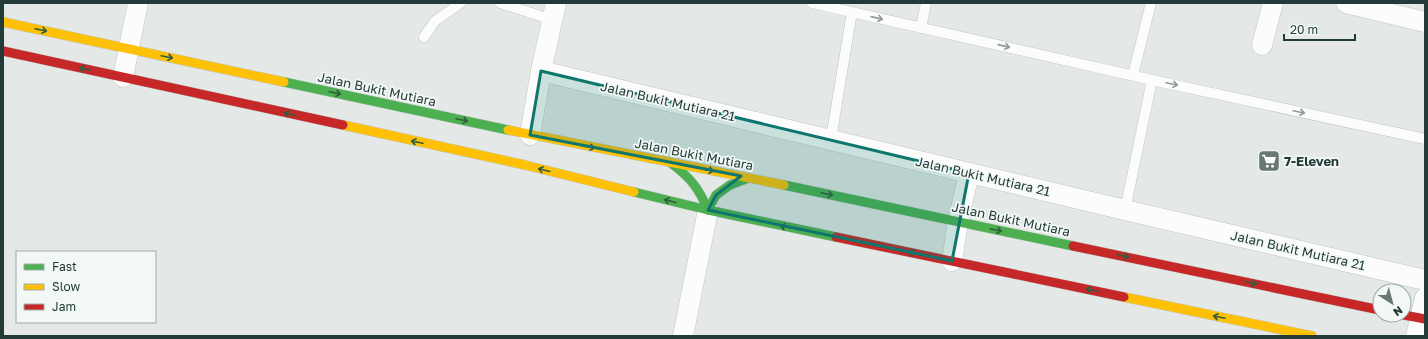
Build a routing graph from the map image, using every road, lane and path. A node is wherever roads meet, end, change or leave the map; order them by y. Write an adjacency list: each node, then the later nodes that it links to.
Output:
1 (138, 3): 16 (street)
2 (461, 3): 14 (lane)
3 (500, 3): 9 (lane)
4 (812, 3): 10 (lane)
5 (926, 3): 13 (lane)
6 (1151, 3): 19 (lane)
7 (1273, 3): 15 (street)
8 (1346, 3): 12 (street)
9 (554, 12): 18 (street)
10 (852, 12): 13 (lane, one-way to 13); 24 (lane)
11 (3, 22): 16 (street, Jalan Bukit Mutiara, one-way to 16)
12 (1425, 22)
13 (921, 28): 19 (lane, one-way to 19)
14 (424, 37)
15 (1262, 45)
16 (129, 49): 20 (street); 22 (street, Jalan Bukit Mutiara, one-way to 22)
17 (3, 51): 20 (street, one-way to 17)
18 (541, 70): 22 (street); 24 (street, Jalan Bukit Mutiara 21)
19 (1133, 75): 21 (lane)
20 (123, 78): 28 (street, one-way to 20)
21 (1152, 80): 23 (lane, one-way to 23); 29 (lane)
22 (530, 135): 25 (street, Jalan Bukit Mutiara, one-way to 25)
23 (1425, 139)
24 (831, 140): 26 (street, Jalan Bukit Mutiara 21)
25 (669, 162): 27 (street, Jalan Bukit Mutiara, one-way to 27); 28 (street)
26 (969, 172): 29 (street, Jalan Bukit Mutiara 21); 30 (street)
27 (748, 178): 28 (street); 30 (street, Jalan Bukit Mutiara, one-way to 30)
28 (708, 210): 31 (street, one-way to 28); 36 (street)
29 (1125, 210): 32 (street, Jalan Bukit Mutiara 21)
30 (958, 222): 31 (street); 34 (street, Jalan Bukit Mutiara, one-way to 34)
31 (952, 261): 37 (street, one-way to 31)
32 (1425, 280)
33 (1425, 298): 35 (street)
34 (1372, 308)
35 (1416, 322)
36 (683, 336)
37 (1312, 336)

